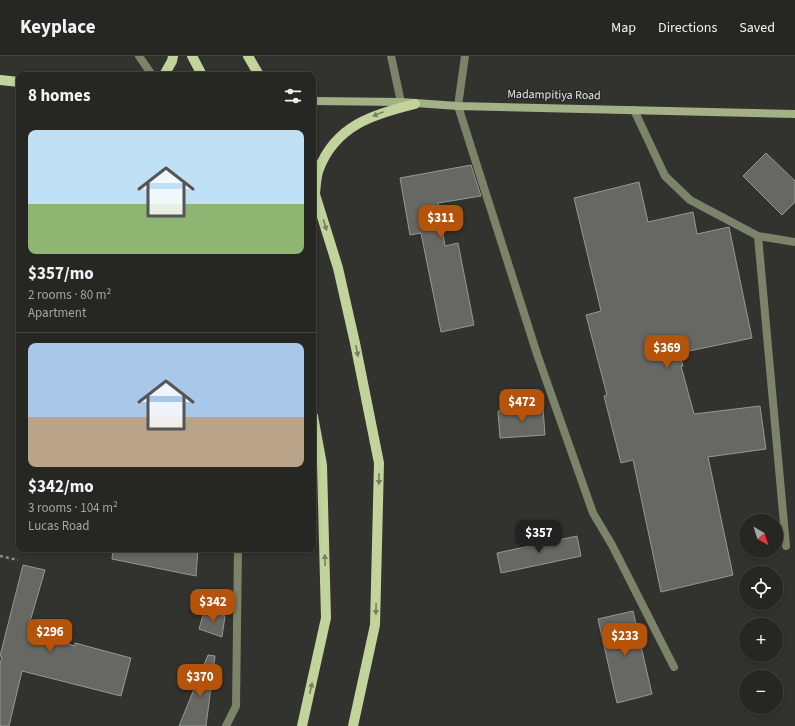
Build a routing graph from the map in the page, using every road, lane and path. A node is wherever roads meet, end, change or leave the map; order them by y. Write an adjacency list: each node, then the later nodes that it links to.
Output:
1 (139, 56): 7 (street)
2 (172, 56): 8 (main road)
3 (192, 56): 9 (main road)
4 (248, 56): 10 (main road)
5 (391, 56): 14 (street)
6 (465, 56): 16 (street)
7 (150, 72)
8 (166, 72)
9 (200, 72)
10 (257, 72)
11 (0, 80): 12 (main road)
12 (16, 82)
13 (316, 101): 14 (main road, Madampitiya Road)
14 (401, 102): 15 (main road, Madampitiya Road)
15 (415, 104): 16 (main road, Madampitiya Road); 19 (main road, one-way to 19)
16 (458, 106): 17 (main road, Madampitiya Road); 28 (street)
17 (634, 110): 18 (main road, Madampitiya Road); 21 (street)
18 (795, 114)
19 (316, 180)
20 (316, 197): 31 (main road, one-way to 31)
21 (758, 236): 22 (street); 24 (street)
22 (795, 242)
23 (316, 432): 30 (main road, one-way to 23)
24 (786, 546)
25 (238, 552): 29 (street)
26 (0, 556): 27 (path)
27 (18, 560)
28 (674, 667)
29 (226, 726)
30 (302, 726)
31 (353, 726)

